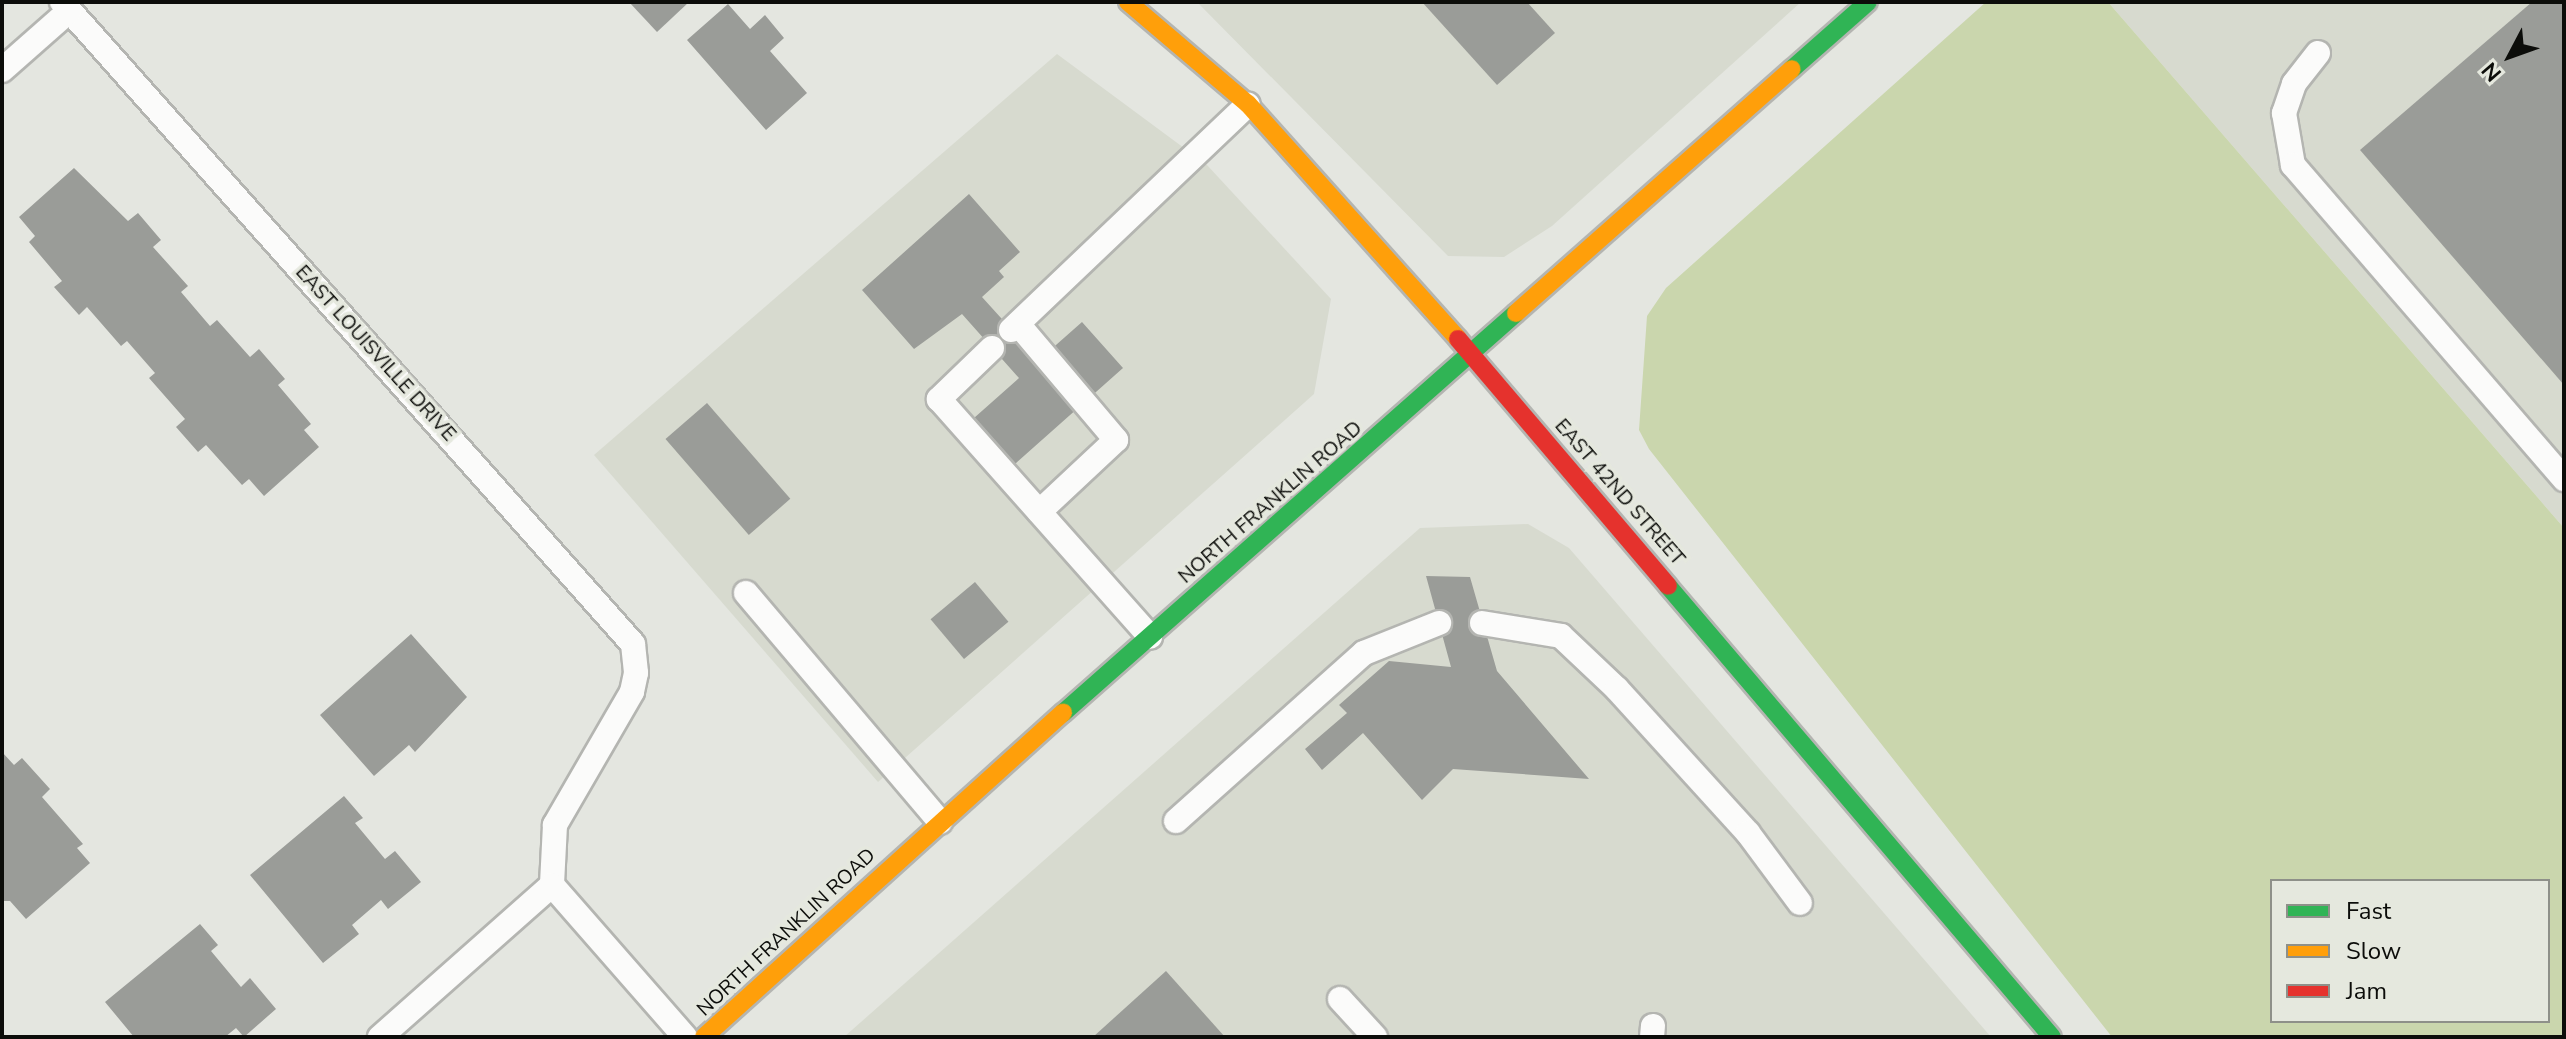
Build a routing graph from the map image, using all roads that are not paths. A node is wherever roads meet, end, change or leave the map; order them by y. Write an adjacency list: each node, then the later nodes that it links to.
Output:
1 (1128, 2): 6 (main road, EAST 42ND STREET)
2 (1868, 2): 8 (main road, NORTH FRANKLIN ROAD)
3 (65, 6): 5 (lane); 17 (lane, EAST LOUISVILLE DRIVE)
4 (2318, 53): 9 (lane)
5 (2, 70)
6 (1248, 104): 8 (main road, EAST 42ND STREET); 10 (lane)
7 (992, 348): 10 (lane)
8 (1472, 355): 14 (main road, NORTH FRANKLIN ROAD); 24 (main road, EAST 42ND STREET)
9 (2564, 479)
10 (1039, 512): 14 (lane)
11 (746, 593): 16 (lane)
12 (1439, 623): 15 (lane)
13 (1482, 623): 18 (lane)
14 (1150, 637): 16 (main road, NORTH FRANKLIN ROAD)
15 (1176, 821)
16 (940, 822): 22 (main road, NORTH FRANKLIN ROAD)
17 (552, 885): 20 (lane); 21 (lane)
18 (1800, 903)
19 (1340, 999): 23 (lane)
20 (380, 1037)
21 (685, 1037)
22 (704, 1037)
23 (1375, 1037)
24 (2052, 1037)

